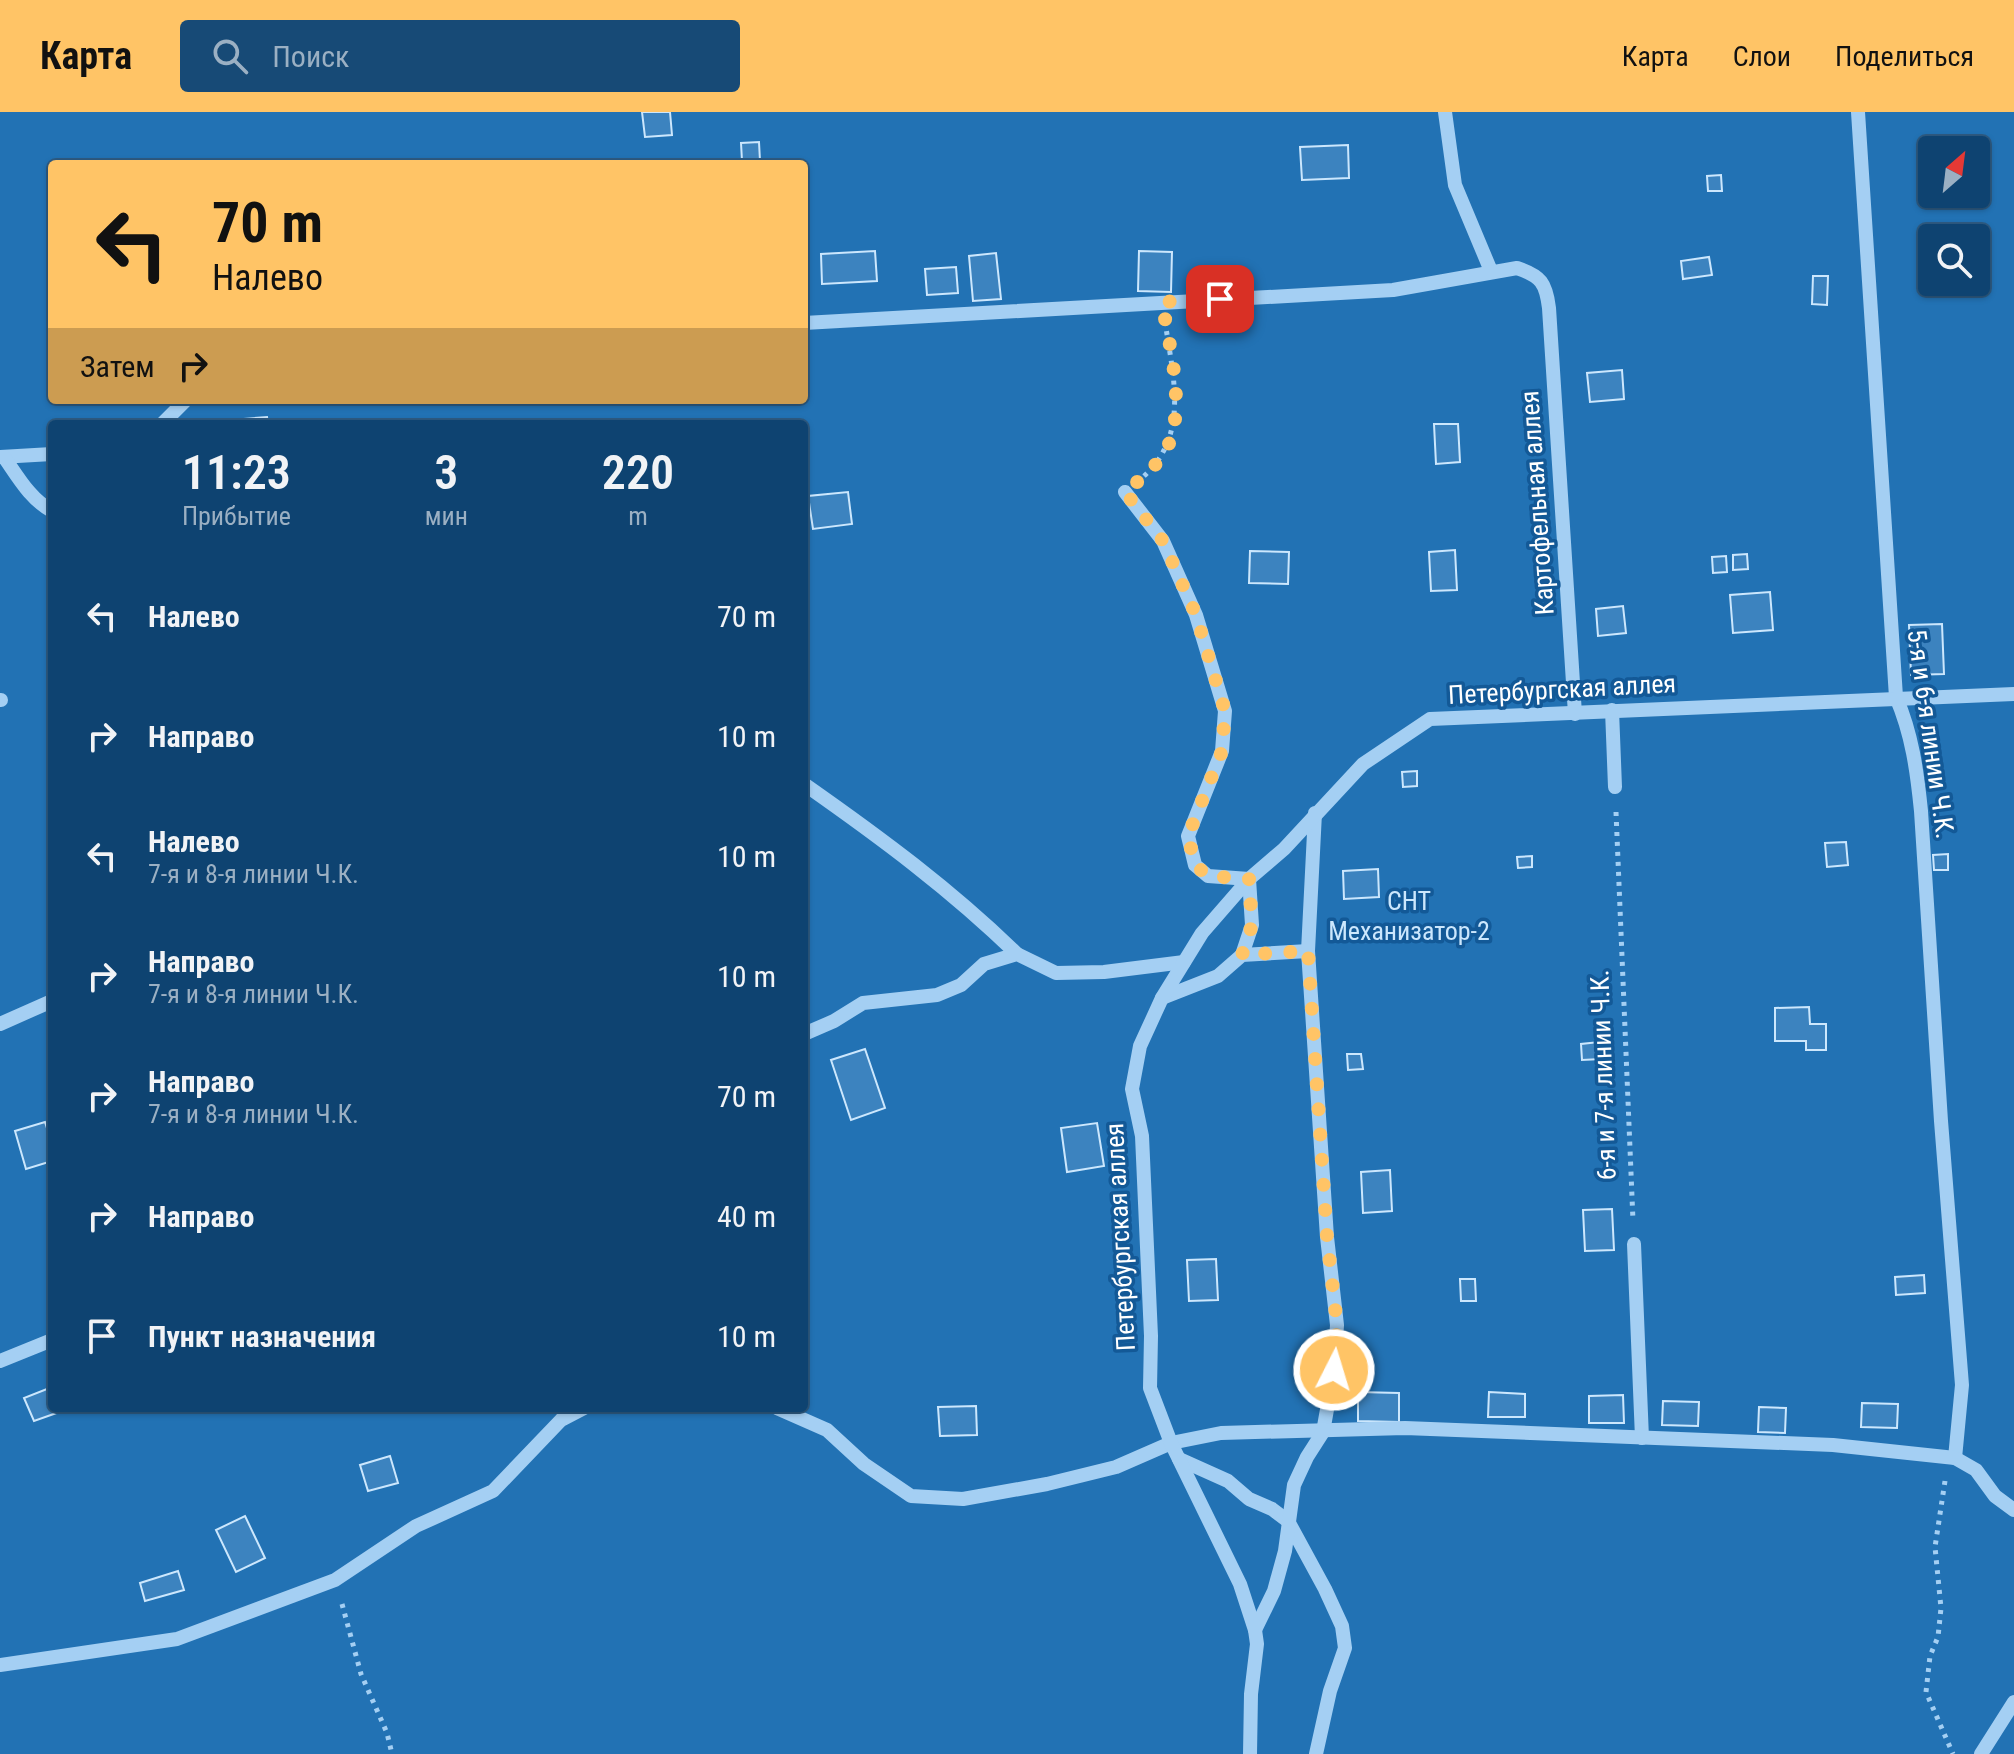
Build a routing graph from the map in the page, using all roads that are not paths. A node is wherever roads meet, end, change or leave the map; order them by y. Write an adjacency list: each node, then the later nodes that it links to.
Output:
1 (1445, 112): 3 (street)
2 (1858, 112): 12 (street, 5-я и 6-я линии Ч.К.)
3 (1491, 271): 4 (street); 14 (street, Картофельная аллея)
4 (808, 323)
5 (182, 404): 6 (street)
6 (166, 420)
7 (48, 454): 8 (street)
8 (2, 457): 10 (street)
9 (1125, 492): 18 (street)
10 (48, 509)
11 (2014, 694): 12 (street, Петербургская аллея)
12 (1896, 697): 13 (street, Петербургская аллея); 35 (street, 5-я и 6-я линии Ч.К.)
13 (1612, 710): 14 (street, Петербургская аллея); 16 (street)
14 (1575, 714): 17 (street, Петербургская аллея)
15 (808, 787): 20 (street)
16 (1615, 787)
17 (1315, 813): 18 (street, Петербургская аллея); 19 (street)
18 (1249, 879): 21 (street); 22 (street, Петербургская аллея)
19 (1308, 951): 21 (street); 32 (street)
20 (1017, 954): 22 (street); 26 (street)
21 (1242, 955): 23 (street)
22 (1184, 962): 23 (street, Петербургская аллея)
23 (1162, 998): 34 (street, Петербургская аллея)
24 (48, 1003): 25 (street)
25 (0, 1024)
26 (808, 1032)
27 (1634, 1244): 33 (street)
28 (48, 1342): 29 (street)
29 (0, 1361)
30 (576, 1412): 40 (street)
31 (786, 1412): 34 (street)
32 (1323, 1432): 33 (street); 34 (street); 38 (street)
33 (1642, 1438): 35 (street)
34 (1171, 1443): 36 (street, Петербургская аллея)
35 (1955, 1458): 37 (street)
36 (1179, 1459): 38 (street); 39 (street, Петербургская аллея)
37 (2014, 1510)
38 (1288, 1521): 39 (street); 43 (street)
39 (1255, 1630): 42 (street)
40 (0, 1665)
41 (2014, 1702): 44 (street)
42 (1250, 1754)
43 (1316, 1754)
44 (1981, 1754)

